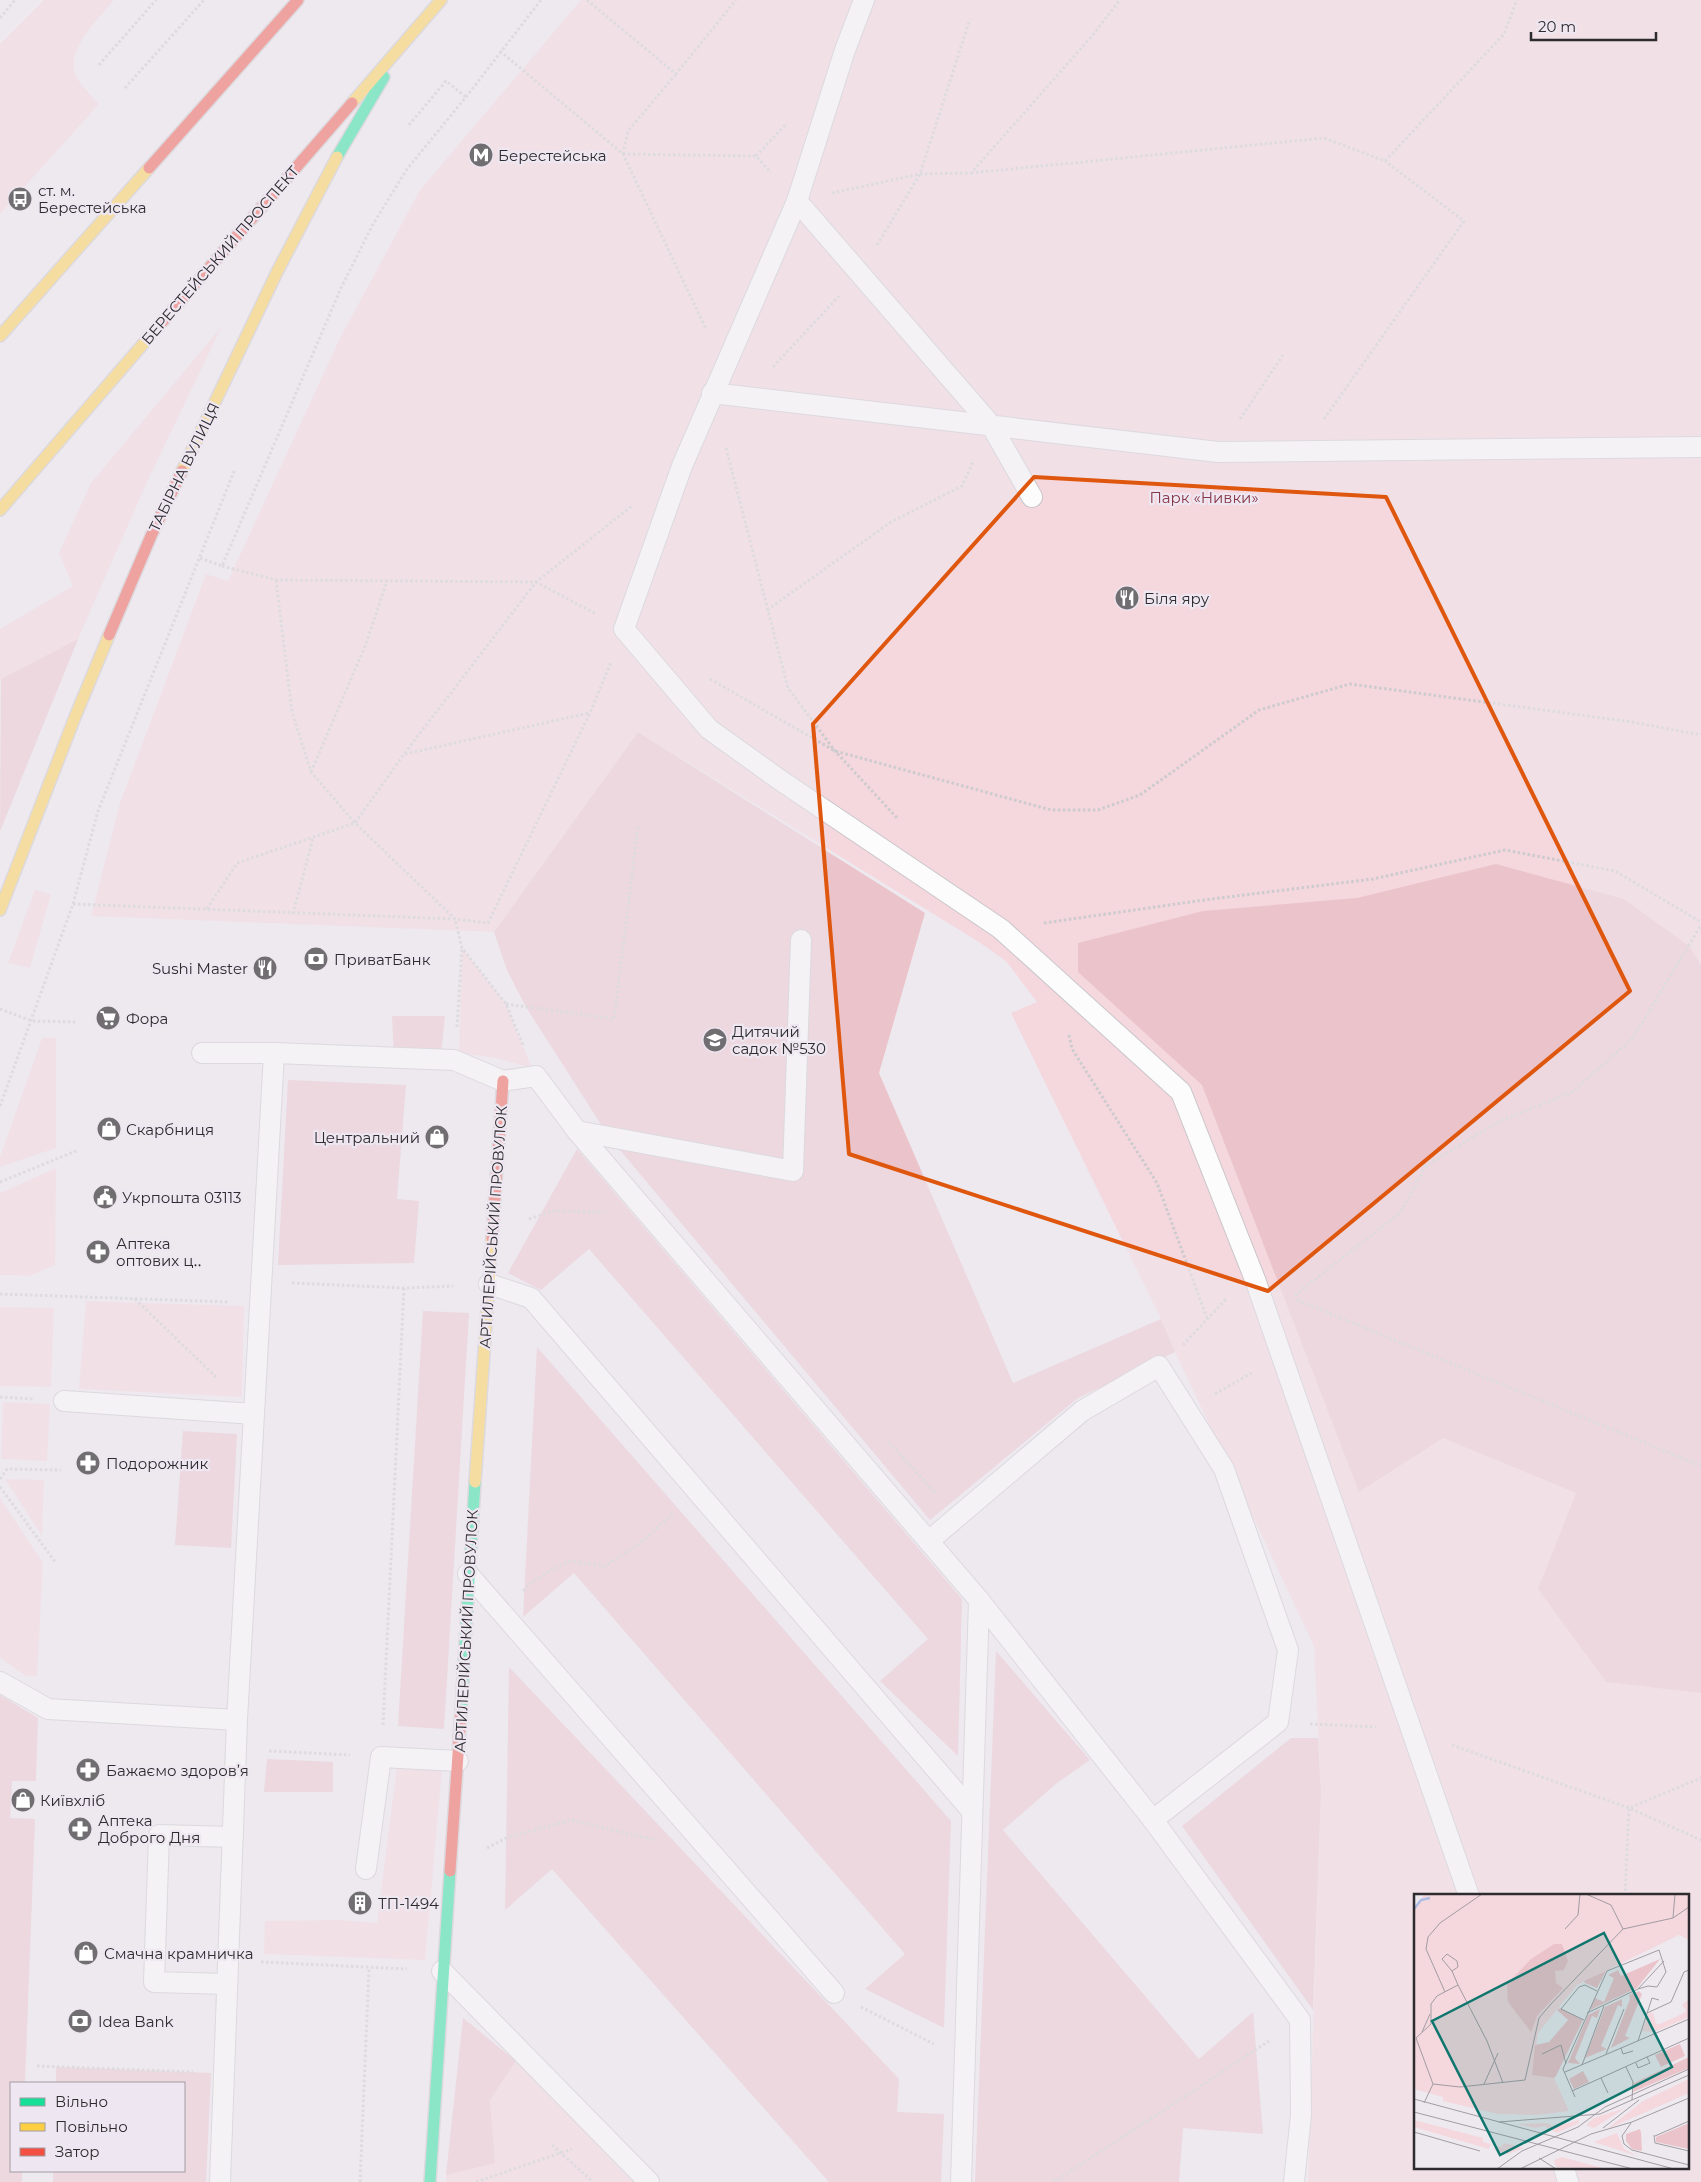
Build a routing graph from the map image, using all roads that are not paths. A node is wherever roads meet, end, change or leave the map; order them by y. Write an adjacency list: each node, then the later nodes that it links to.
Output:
1 (298, 0): 6 (main road)
2 (441, 0): 4 (main road, БЕРЕСТЕЙСЬКИЙ ПРОСПЕКТ)
3 (864, 0): 5 (lane)
4 (404, 42): 11 (main road, БЕРЕСТЕЙСЬКИЙ ПРОСПЕКТ); 12 (main road, ТАБІРНА ВУЛИЦЯ)
5 (798, 201): 7 (lane); 8 (lane)
6 (0, 336)
7 (712, 393): 8 (lane); 31 (lane)
8 (990, 425): 9 (lane); 10 (lane)
9 (1701, 446)
10 (1032, 497)
11 (0, 510)
12 (0, 910)
13 (801, 940): 17 (lane)
14 (202, 1053): 15 (lane)
15 (274, 1053): 16 (lane); 20 (lane)
16 (504, 1081): 17 (lane); 18 (main road, АРТИЛЕРІЙСЬКИЙ ПРОВУЛОК)
17 (576, 1131): 21 (lane)
18 (488, 1284): 22 (main road, АРТИЛЕРІЙСЬКИЙ ПРОВУЛОК); 27 (lane)
19 (64, 1401): 20 (lane)
20 (254, 1414): 25 (lane)
21 (930, 1540): 23 (lane); 28 (lane)
22 (468, 1574): 26 (main road, АРТИЛЕРІЙСЬКИЙ ПРОВУЛОК); 34 (lane)
23 (979, 1600): 27 (lane); 28 (lane)
24 (0, 1682): 25 (lane)
25 (237, 1720): 29 (lane)
26 (458, 1761): 30 (lane); 32 (main road, АРТИЛЕРІЙСЬКИЙ ПРОВУЛОК)
27 (971, 1810): 38 (lane)
28 (1153, 1820): 39 (lane)
29 (232, 1837): 33 (lane); 33 (lane)
30 (366, 1869)
31 (1468, 1894)
32 (442, 1971): 36 (main road, АРТИЛЕРІЙСЬКИЙ ПРОВУЛОК); 37 (lane)
33 (227, 1984): 35 (lane)
34 (834, 1993)
35 (220, 2182)
36 (430, 2182)
37 (649, 2182)
38 (960, 2182)
39 (1294, 2182)

